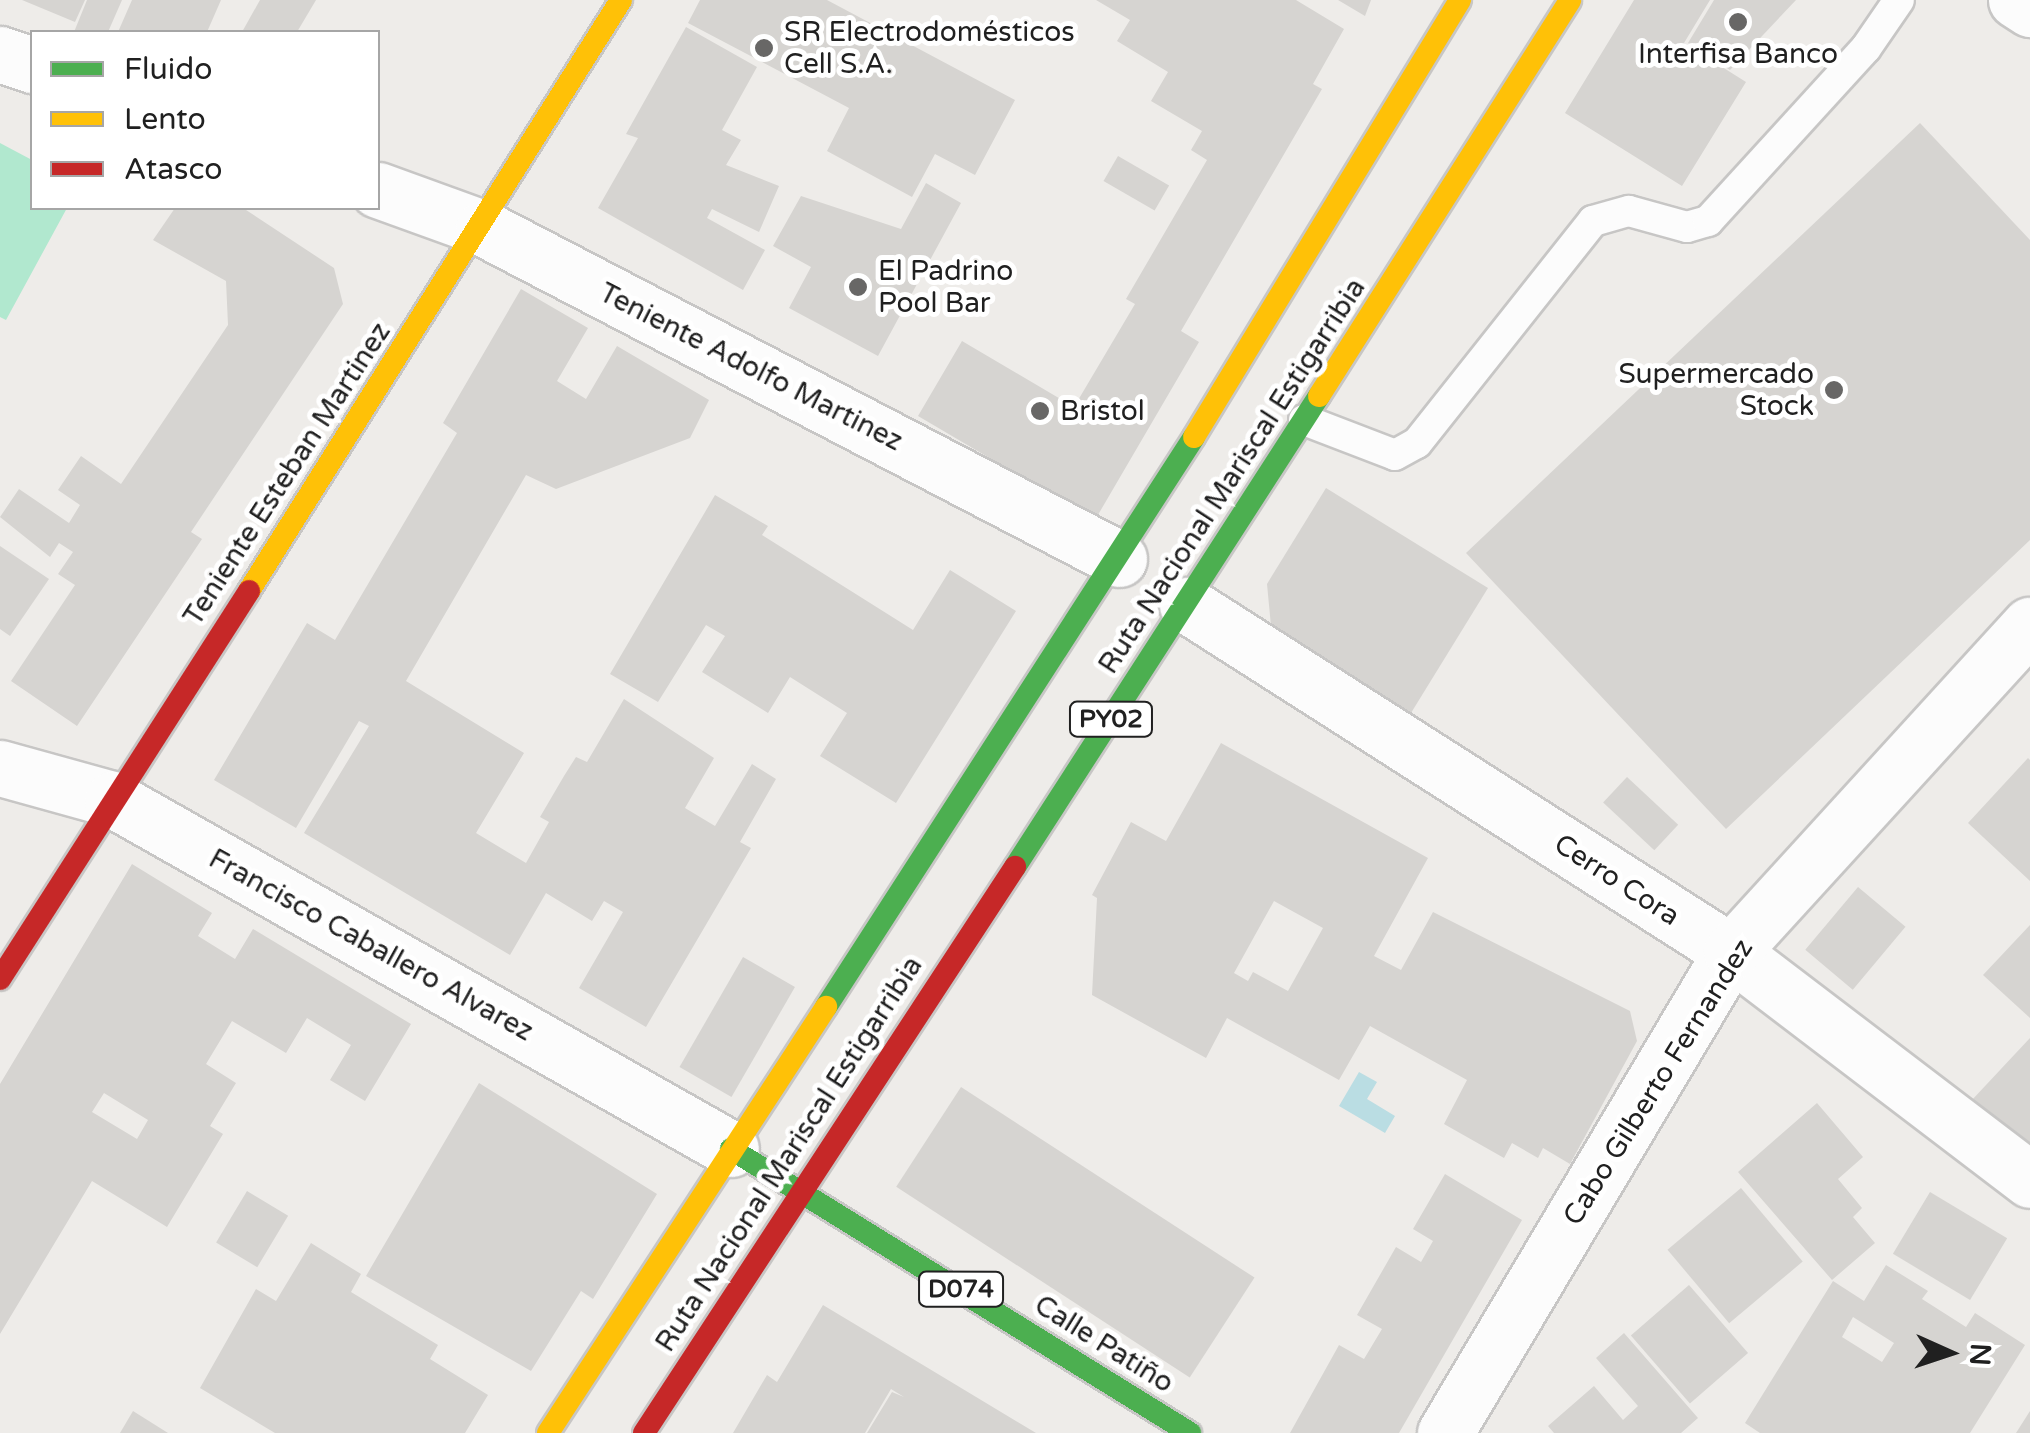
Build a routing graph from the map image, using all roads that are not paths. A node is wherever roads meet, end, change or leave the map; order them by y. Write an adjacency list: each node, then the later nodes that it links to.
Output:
1 (621, 0): 10 (main road, Teniente Esteban Martinez)
2 (1460, 0): 12 (main road, Ruta Nacional Mariscal Estigarribia / PY02)
3 (1570, 0): 11 (main road, Ruta Nacional Mariscal Estigarribia / PY02)
4 (1899, 0): 11 (lane)
5 (2016, 0): 6 (street)
6 (2030, 9)
7 (0, 54): 8 (street)
8 (30, 64)
9 (380, 191): 10 (street, Teniente Adolfo Martinez)
10 (483, 228): 12 (street, Teniente Adolfo Martinez); 16 (main road, Teniente Esteban Martinez)
11 (1304, 420): 13 (main road, Ruta Nacional Mariscal Estigarribia / PY02)
12 (1119, 559): 19 (main road, Ruta Nacional Mariscal Estigarribia / PY02)
13 (1187, 604): 17 (street, Cerro Cora); 21 (main road, Ruta Nacional Mariscal Estigarribia / PY02)
14 (2030, 625): 17 (street, Cabo Gilberto Fernandez)
15 (0, 768): 16 (street, Francisco Caballero Alvarez)
16 (112, 799): 18 (main road, Teniente Esteban Martinez); 19 (street, Francisco Caballero Alvarez)
17 (1731, 952): 20 (street, Cerro Cora); 25 (street, Cabo Gilberto Fernandez)
18 (0, 979)
19 (731, 1148): 21 (main road, Calle Patiño / D074); 22 (main road, Ruta Nacional Mariscal Estigarribia / PY02)
20 (2030, 1180)
21 (801, 1189): 23 (main road, Ruta Nacional Mariscal Estigarribia / PY02); 24 (main road, Calle Patiño / D074)
22 (548, 1433)
23 (644, 1433)
24 (1190, 1433)
25 (1445, 1433)

